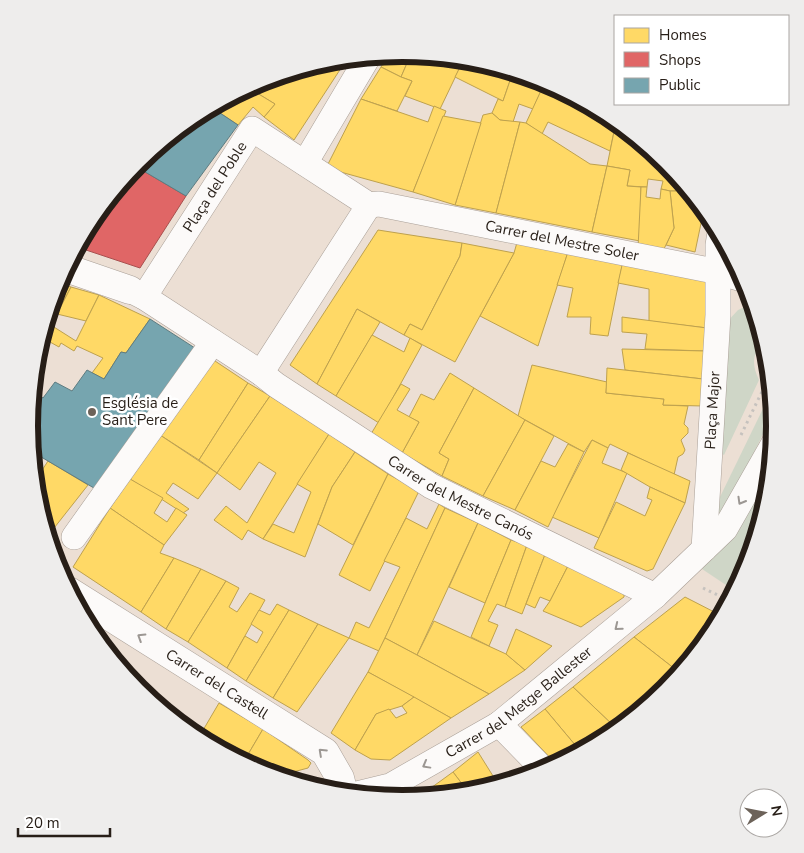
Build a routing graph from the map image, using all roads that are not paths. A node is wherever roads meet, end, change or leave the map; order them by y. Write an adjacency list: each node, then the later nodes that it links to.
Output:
1 (364, 64): 2 (street)
2 (306, 159): 3 (street, Plaça del Poble); 8 (street, Plaça del Poble)
3 (374, 204): 6 (street, Carrer del Mestre Soler); 10 (street)
4 (718, 244): 6 (street, Plaça Major)
5 (73, 270): 8 (street)
6 (719, 272): 7 (street, Carrer del Mestre Soler); 13 (street, Plaça Major)
7 (734, 277)
8 (137, 293): 9 (street)
9 (208, 348): 10 (street); 12 (street)
10 (268, 379): 14 (street, Carrer del Mestre Canós)
11 (765, 459): 13 (street, one-way to 13)
12 (74, 537)
13 (704, 549): 14 (street)
14 (662, 589): 16 (street, Carrer del Metge Ballester, one-way to 16)
15 (80, 598): 18 (street, Carrer del Castell, one-way to 15)
16 (499, 724): 17 (street); 19 (street, Carrer del Metge Ballester, one-way to 19)
17 (538, 764)
18 (342, 786)
19 (375, 790)

